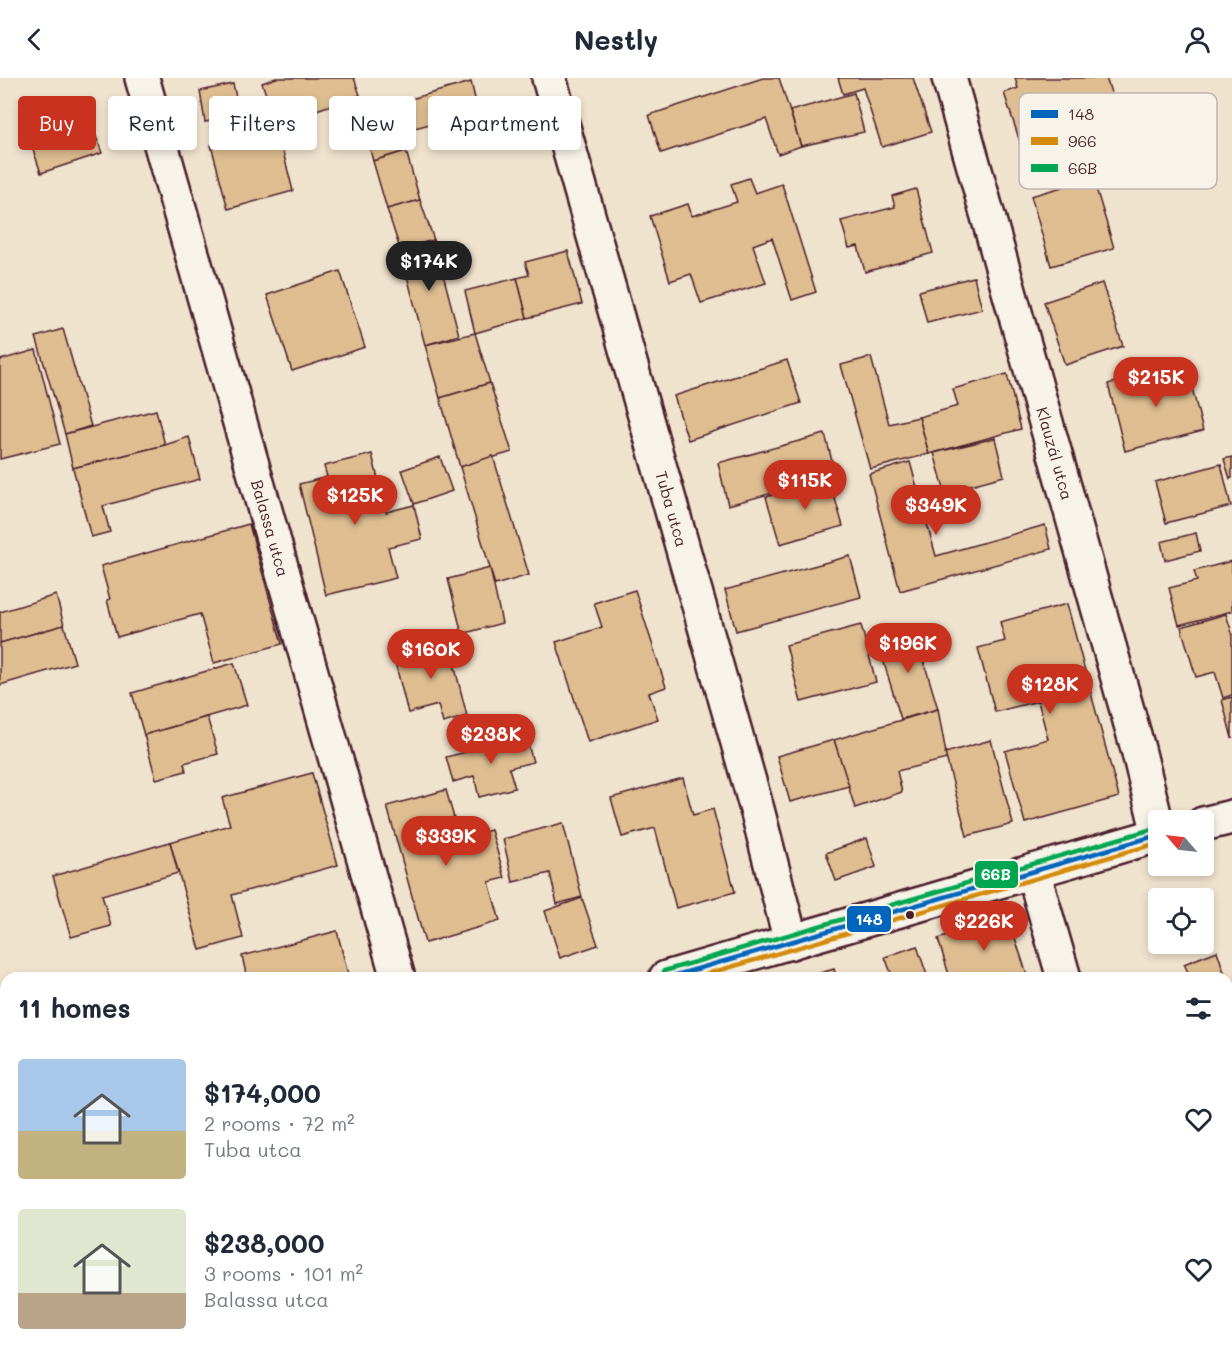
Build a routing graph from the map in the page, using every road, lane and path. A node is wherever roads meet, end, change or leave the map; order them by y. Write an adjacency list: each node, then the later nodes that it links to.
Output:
1 (142, 78): 11 (street, Balassa utca)
2 (549, 78): 9 (street, Tuba utca)
3 (948, 78): 4 (street, Klauzál utca)
4 (1153, 810)
5 (1232, 817): 6 (street)
6 (1214, 821)
7 (1148, 838): 8 (street)
8 (1033, 871): 9 (street); 12 (street)
9 (791, 942): 10 (street)
10 (720, 971)
11 (396, 972)
12 (1062, 972)

